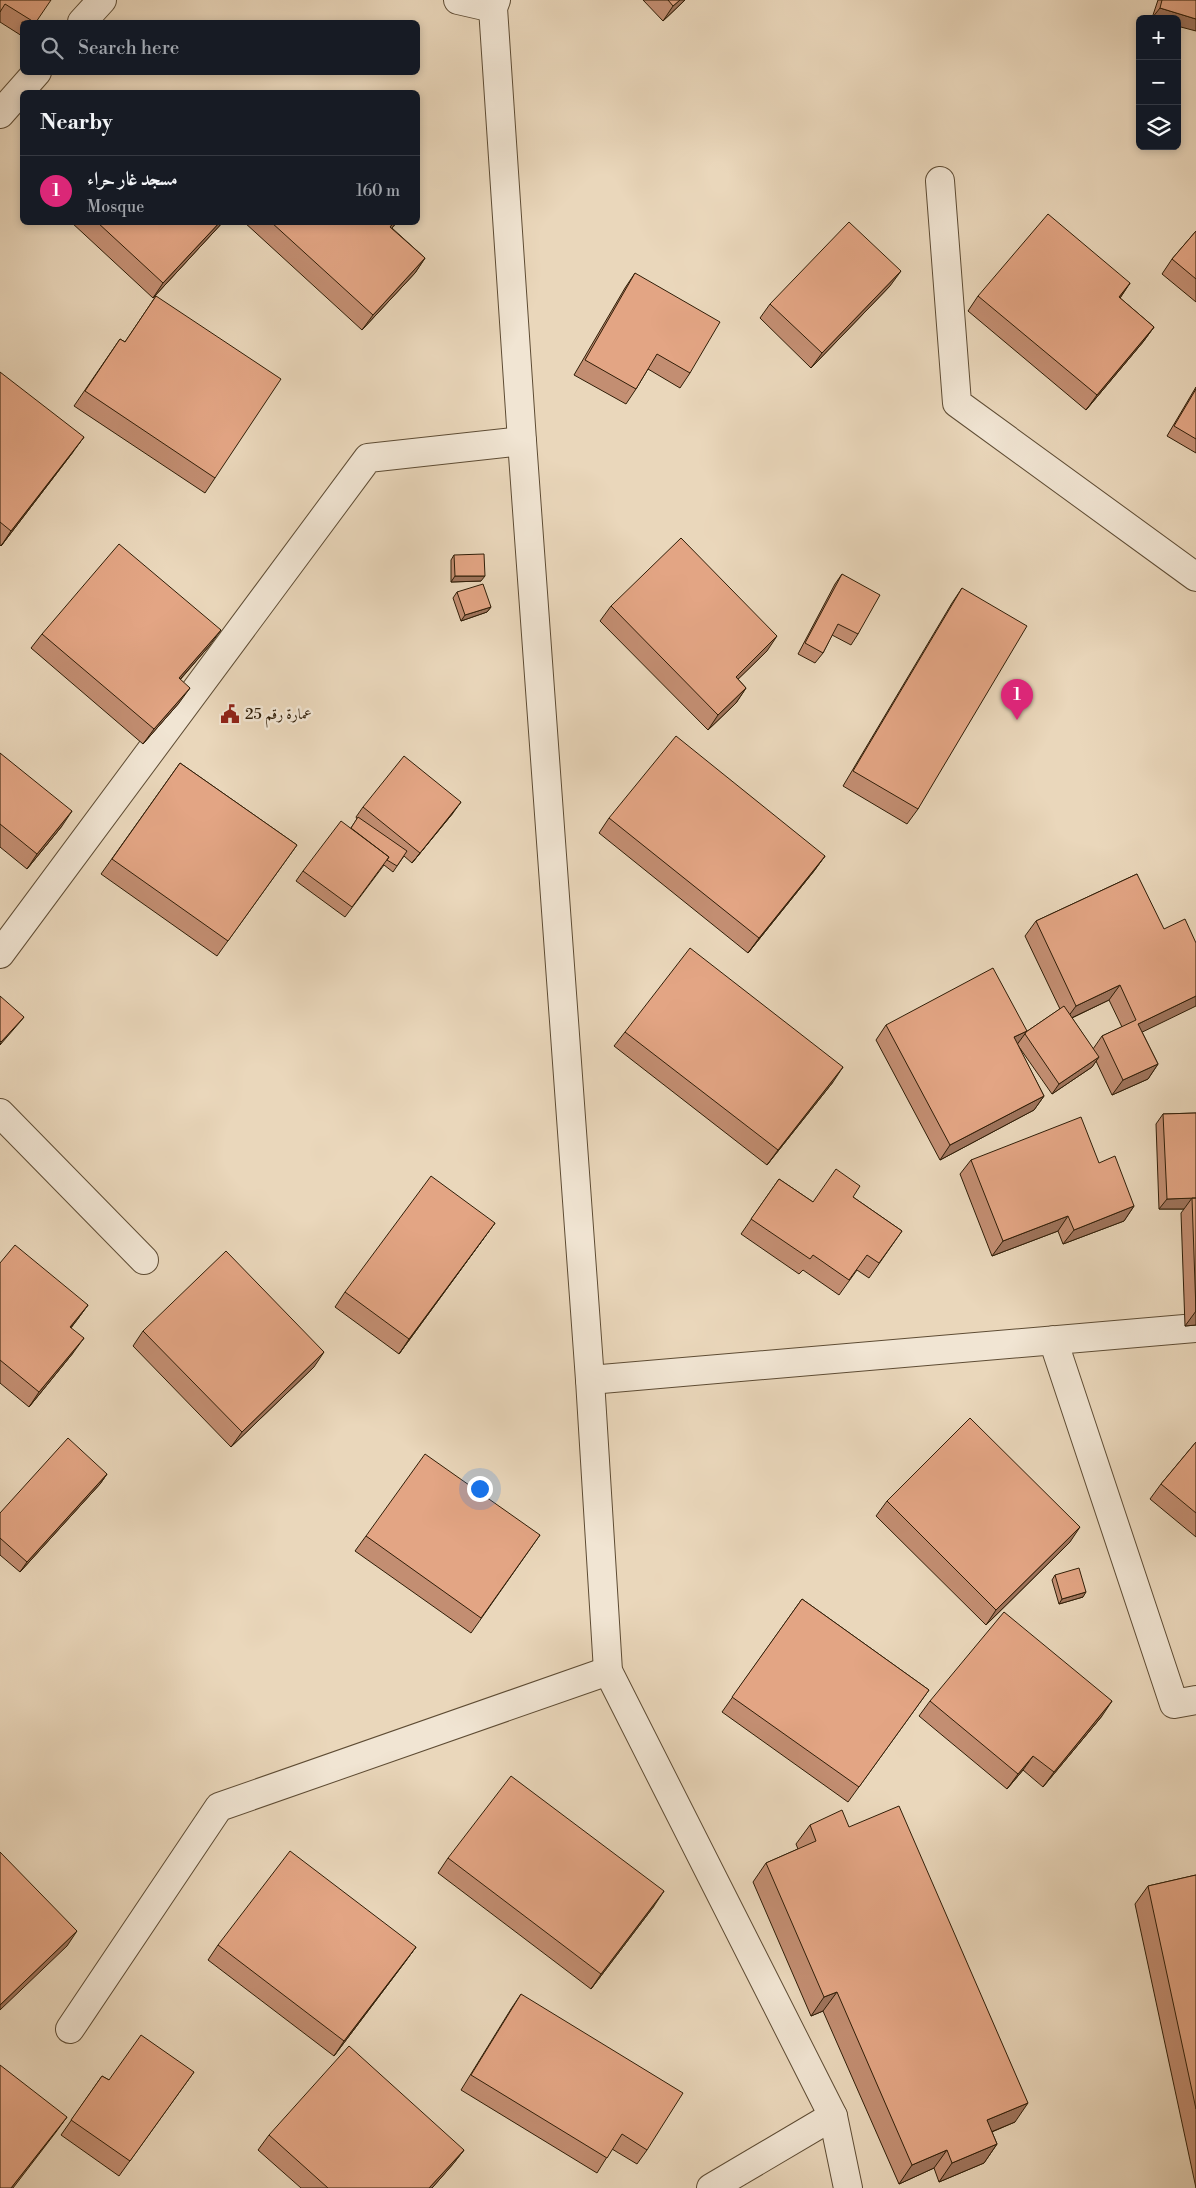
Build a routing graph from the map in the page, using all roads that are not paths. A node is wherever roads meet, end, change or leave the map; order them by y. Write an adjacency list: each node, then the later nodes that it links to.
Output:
1 (102, 0): 4 (street)
2 (458, 0): 3 (street)
3 (495, 4): 10 (street)
4 (84, 20)
5 (34, 75): 6 (street)
6 (21, 90)
7 (20, 91): 8 (street)
8 (0, 114)
9 (940, 181): 11 (street)
10 (522, 441): 12 (street); 17 (street)
11 (1196, 577)
12 (0, 954)
13 (0, 1113): 14 (street)
14 (144, 1260)
15 (1196, 1328): 16 (street)
16 (1053, 1340): 17 (street); 19 (street)
17 (590, 1380): 18 (street)
18 (608, 1671): 20 (street); 21 (street)
19 (1196, 1700)
20 (70, 2029)
21 (832, 2116): 22 (street); 23 (street)
22 (711, 2188)
23 (848, 2188)

